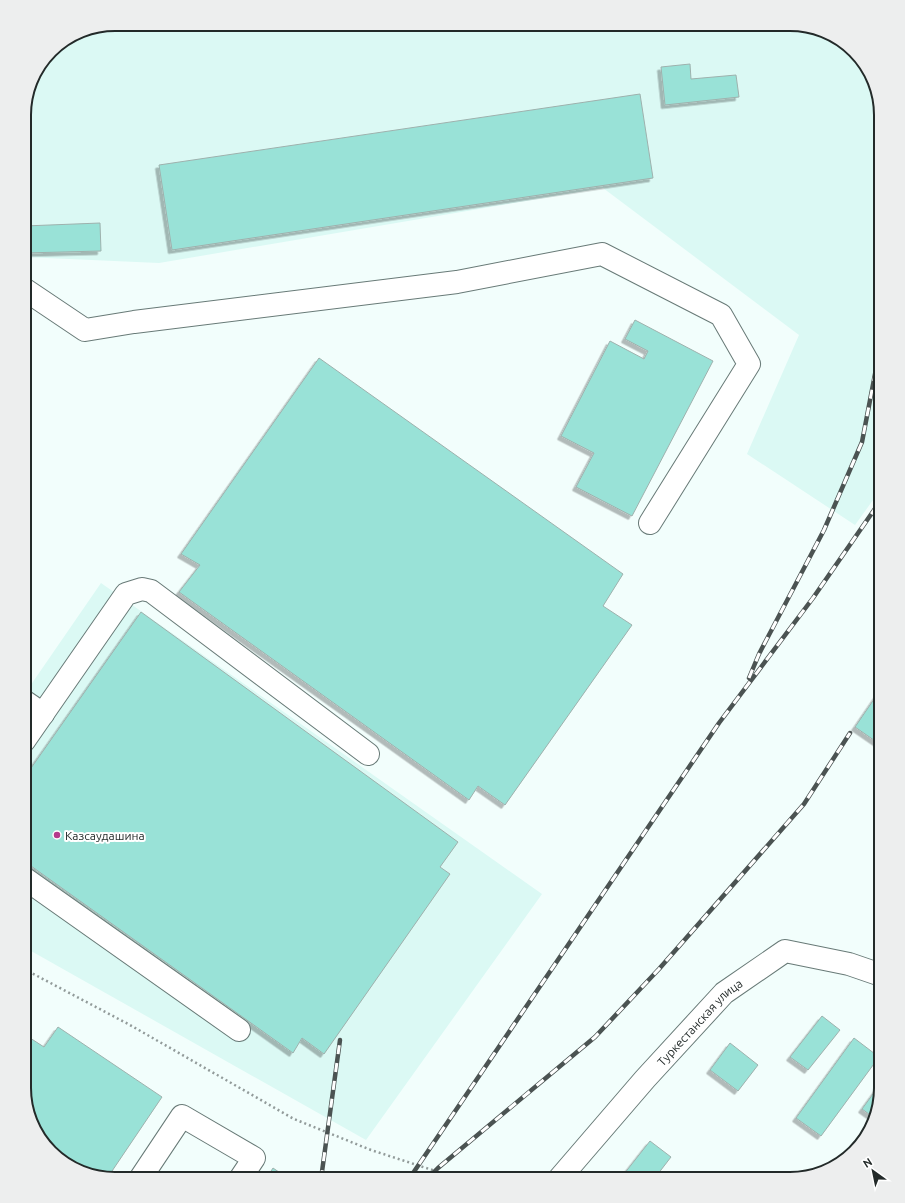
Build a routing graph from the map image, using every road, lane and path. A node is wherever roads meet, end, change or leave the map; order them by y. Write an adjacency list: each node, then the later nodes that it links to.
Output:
1 (31, 294): 2 (street)
2 (650, 523)
3 (31, 706): 4 (street)
4 (43, 714): 5 (street); 6 (street)
5 (31, 731)
6 (368, 754)
7 (31, 883): 10 (street)
8 (31, 973): 13 (path)
9 (874, 973): 14 (street, Туркестанская улица)
10 (239, 1030)
11 (145, 1172): 12 (street)
12 (245, 1172)
13 (439, 1172)
14 (565, 1172)

